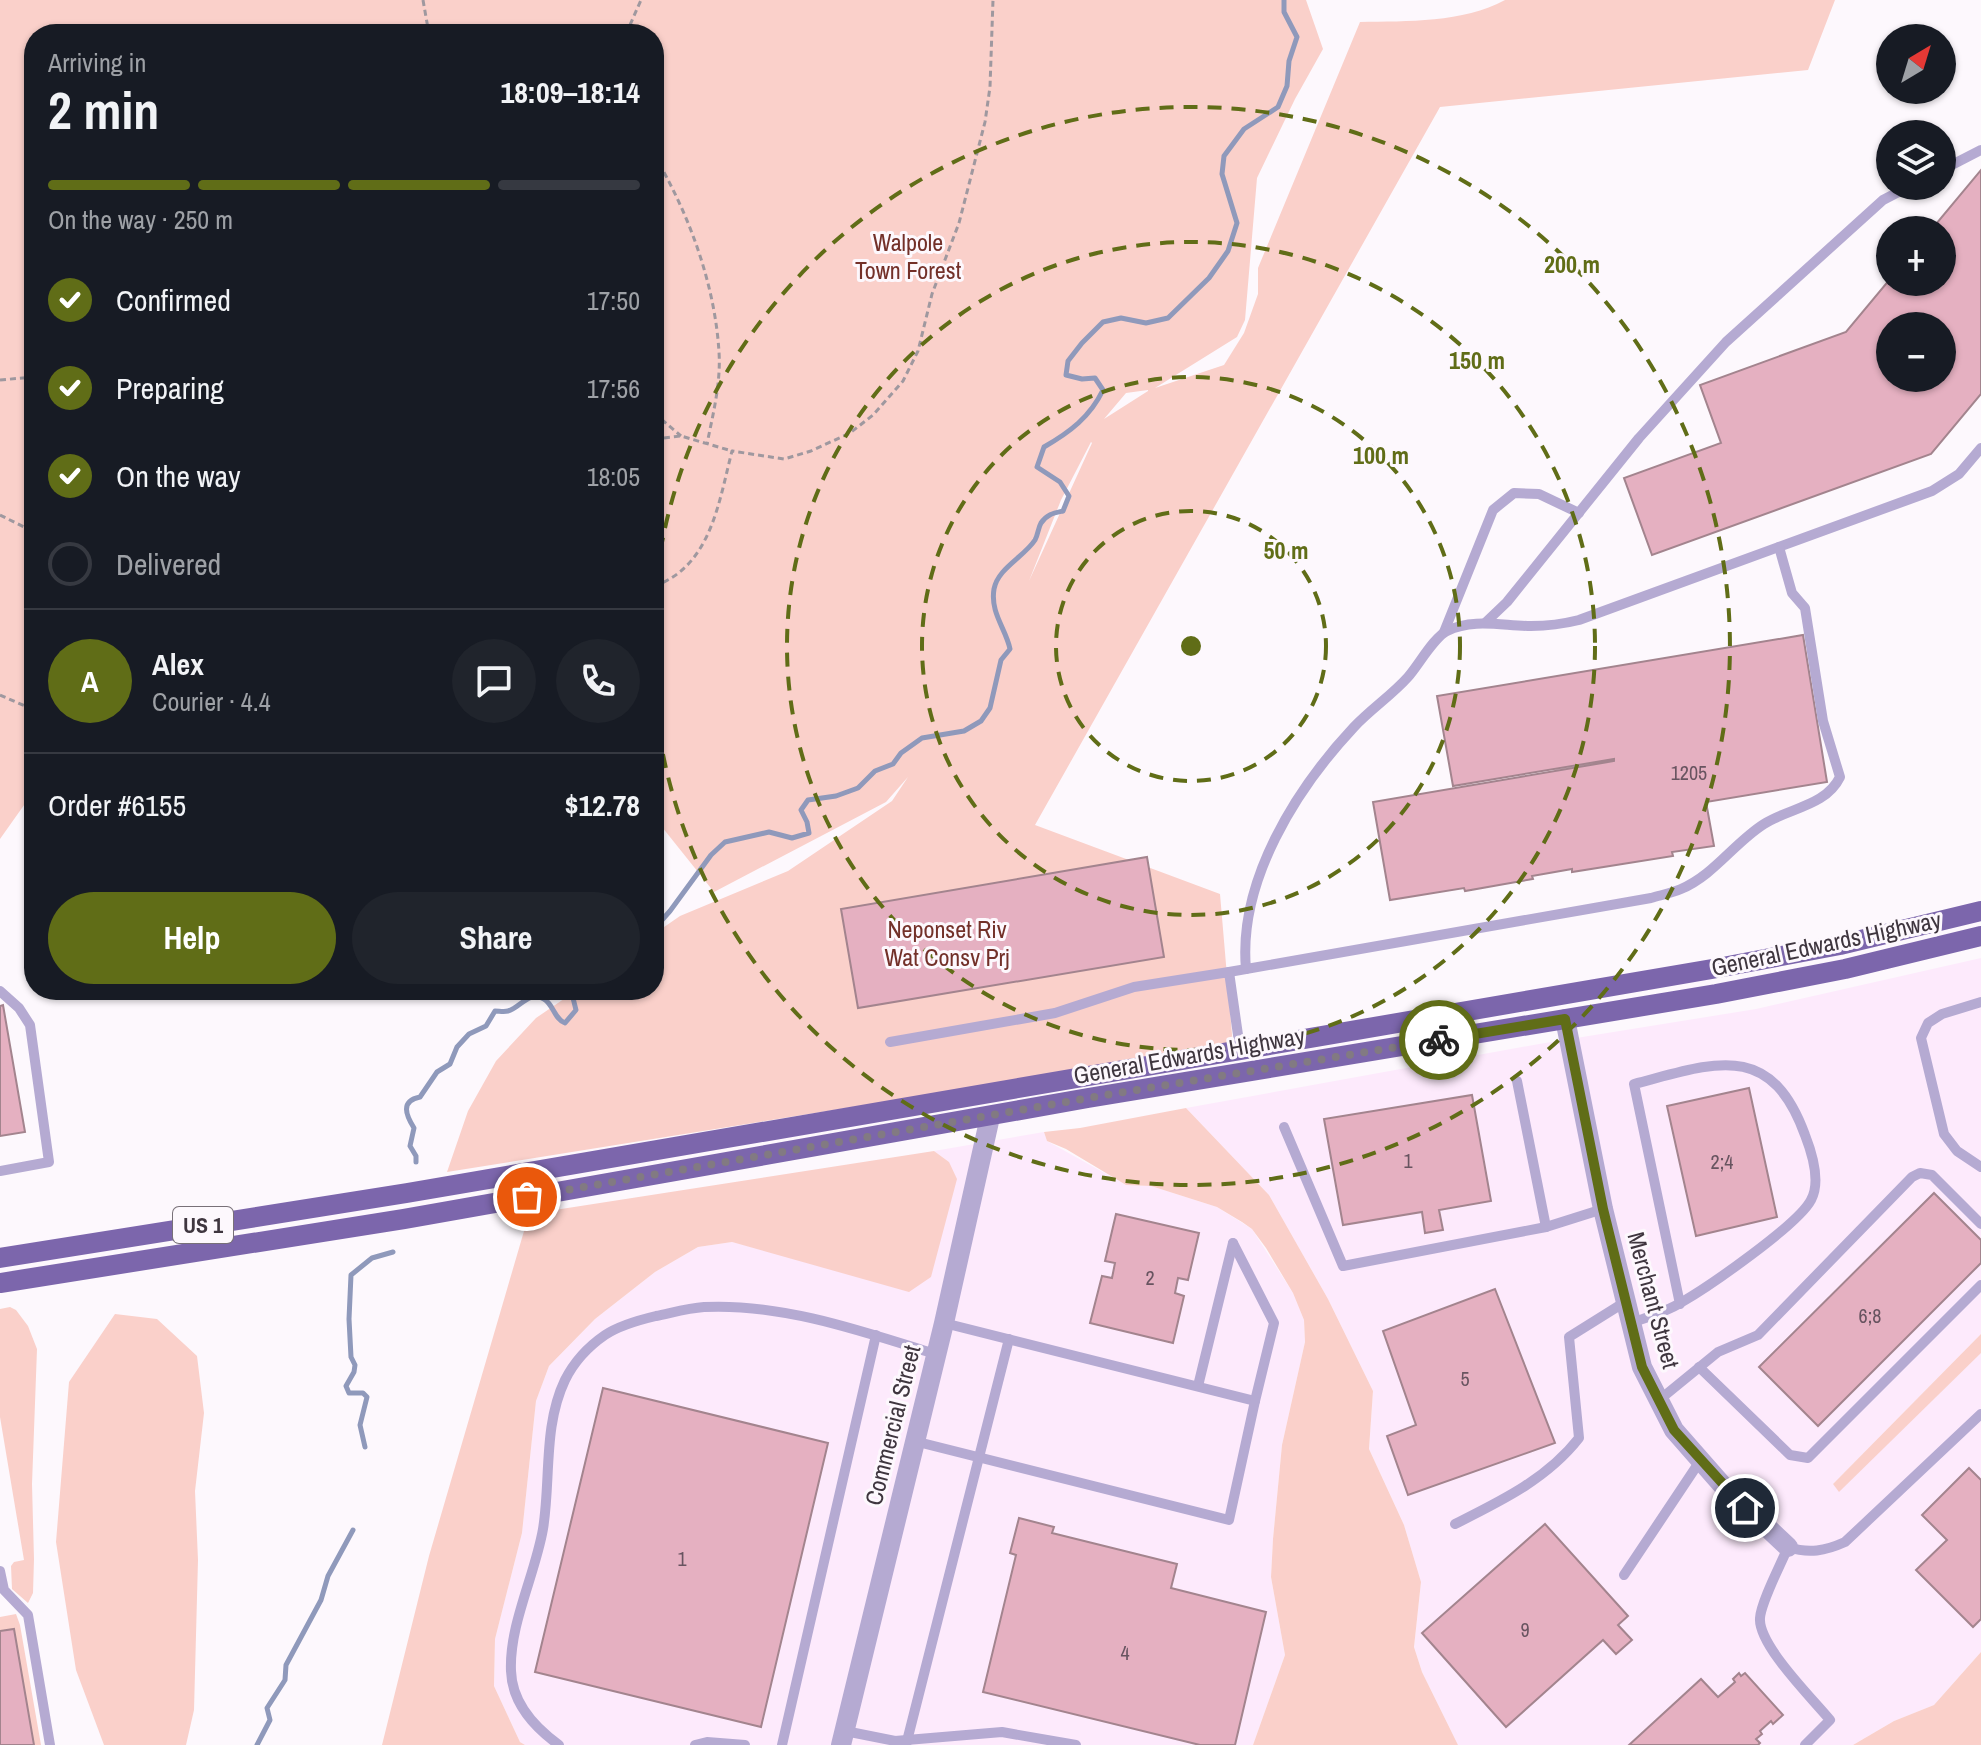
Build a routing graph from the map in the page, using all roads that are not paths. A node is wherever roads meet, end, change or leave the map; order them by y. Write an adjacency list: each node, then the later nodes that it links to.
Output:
1 (1981, 150): 2 (lane)
2 (1956, 163)
3 (1883, 200): 5 (lane)
4 (1981, 448): 6 (lane)
5 (1579, 513): 7 (lane); 8 (lane)
6 (1779, 547): 7 (lane); 11 (lane)
7 (1485, 623): 8 (lane)
8 (1444, 632): 11 (lane)
9 (1981, 911): 17 (main road, General Edwards Highway / US 1)
10 (1981, 936): 15 (main road, General Edwards Highway / US 1)
11 (1246, 969): 12 (lane)
12 (1229, 972): 16 (lane); 17 (lane)
13 (0, 991): 22 (lane)
14 (1981, 1002): 21 (lane)
15 (1565, 1019): 19 (main road, General Edwards Highway / US 1); 23 (street, Merchant Street)
16 (890, 1042)
17 (1240, 1049): 26 (main road, General Edwards Highway / US 1)
18 (1517, 1081): 25 (lane)
19 (990, 1117): 27 (main road, General Edwards Highway / US 1); 31 (street, Commercial Street)
20 (1284, 1127): 25 (lane)
21 (1981, 1167)
22 (0, 1171)
23 (1603, 1209): 25 (lane); 29 (street, Merchant Street)
24 (1981, 1224): 36 (lane)
25 (1546, 1227)
26 (0, 1258)
27 (0, 1283)
28 (1981, 1285): 36 (lane)
29 (1625, 1302): 32 (street, Merchant Street); 44 (lane)
30 (1680, 1304): 30 (lane); 32 (lane)
31 (944, 1323): 34 (lane); 35 (street, Commercial Street)
32 (1631, 1323): 39 (street, Merchant Street)
33 (876, 1335): 35 (lane); 52 (lane); 55 (lane)
34 (1009, 1339): 37 (lane); 42 (lane)
35 (935, 1354): 41 (street, Commercial Street)
36 (1699, 1367): 39 (lane)
37 (1198, 1386): 38 (lane); 38 (lane)
38 (1255, 1401): 42 (lane)
39 (1658, 1401): 43 (street, Merchant Street)
40 (1981, 1414): 45 (lane)
41 (914, 1441): 42 (lane); 49 (street, Commercial Street)
42 (979, 1457): 50 (lane)
43 (1700, 1461): 45 (street, Merchant Street); 47 (lane)
44 (1455, 1524)
45 (1788, 1547): 57 (lane)
46 (0, 1571): 48 (lane)
47 (1624, 1575)
48 (2, 1591): 51 (lane)
49 (843, 1738): 50 (lane)
50 (906, 1743): 56 (lane)
51 (50, 1745)
52 (559, 1745)
53 (695, 1745): 54 (lane)
54 (745, 1745)
55 (782, 1745)
56 (1076, 1745)
57 (1805, 1745)

